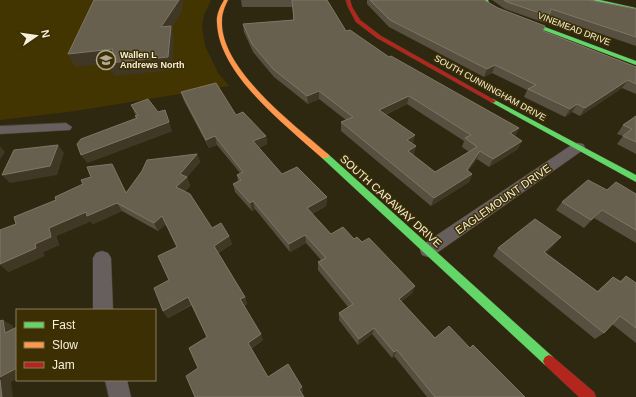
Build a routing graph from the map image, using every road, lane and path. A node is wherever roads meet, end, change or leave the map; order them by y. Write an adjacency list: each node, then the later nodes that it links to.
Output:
1 (226, 0): 11 (street, SOUTH CARAWAY DRIVE)
2 (348, 0): 9 (street, SOUTH CUNNINGHAM DRIVE)
3 (486, 0): 6 (street, VINEMEAD DRIVE)
4 (593, 0): 5 (street)
5 (636, 10)
6 (636, 63)
7 (66, 127): 8 (street)
8 (0, 130)
9 (578, 147): 10 (street, SOUTH CUNNINGHAM DRIVE); 11 (street, EAGLEMOUNT DRIVE)
10 (636, 179)
11 (428, 250): 16 (street, SOUTH CARAWAY DRIVE)
12 (102, 258): 13 (street)
13 (103, 309)
14 (116, 381): 15 (street)
15 (120, 397)
16 (589, 397)

